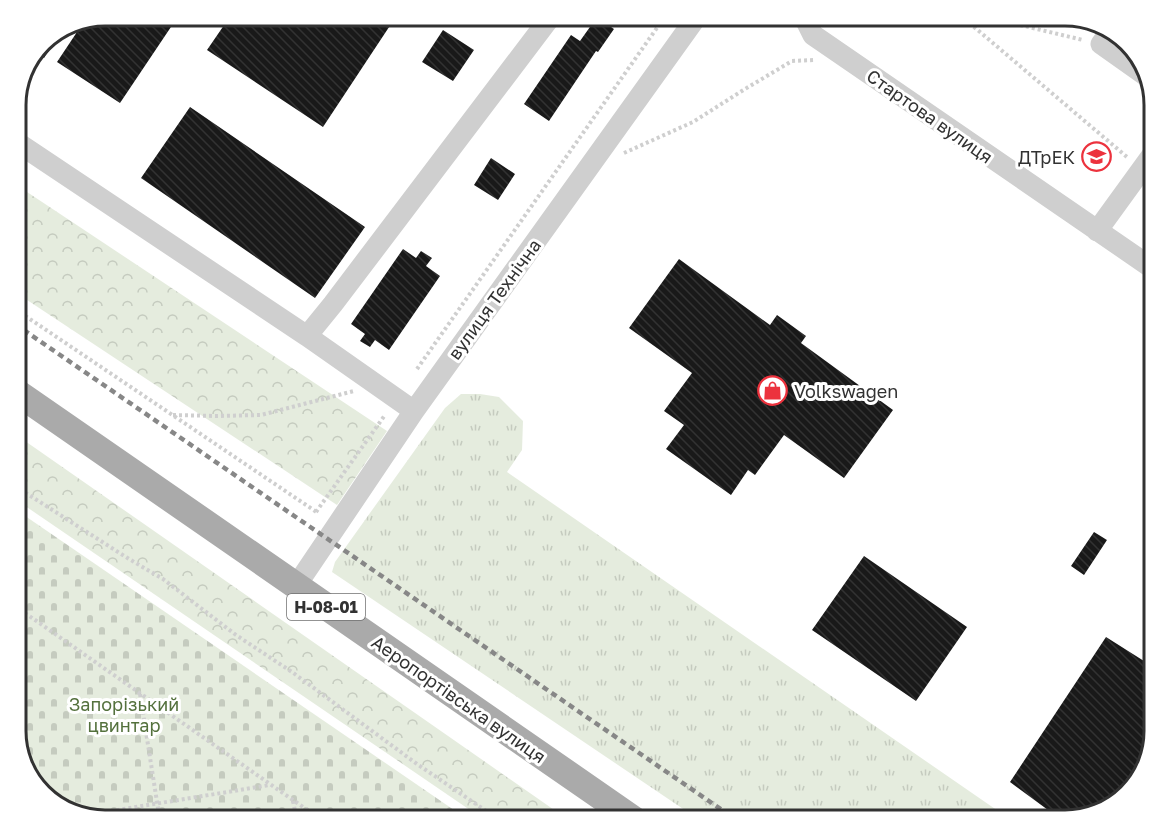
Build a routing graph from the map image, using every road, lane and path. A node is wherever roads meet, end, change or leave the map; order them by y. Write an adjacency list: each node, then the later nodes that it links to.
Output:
1 (544, 25): 19 (street)
2 (659, 25): 20 (path)
3 (691, 25): 13 (street, вулиця Технічна)
4 (802, 25): 8 (street)
5 (808, 25): 8 (street, Стартова вулиця)
6 (972, 25): 15 (path)
7 (1028, 25): 9 (path)
8 (813, 35): 10 (street, Стартова вулиця)
9 (1106, 37): 11 (street)
10 (846, 57): 13 (path); 16 (street, Стартова вулиця)
11 (1131, 61)
12 (26, 148): 19 (street)
13 (590, 166): 24 (street, вулиця Технічна)
14 (1144, 166): 15 (street)
15 (1142, 169): 16 (street)
16 (1097, 231): 17 (street, Стартова вулиця)
17 (1144, 263)
18 (26, 316): 25 (path)
19 (307, 336): 21 (street)
20 (416, 370)
21 (376, 384): 22 (street); 25 (path)
22 (396, 398): 24 (street); 27 (path)
23 (26, 400): 29 (main road, Аеропортівська вулиця / Н-08-01)
24 (414, 411): 28 (street, вулиця Технічна)
25 (172, 415): 27 (path)
26 (26, 493): 39 (path)
27 (316, 512): 28 (path)
28 (337, 526): 29 (street, вулиця Технічна)
29 (296, 586): 40 (main road, Аеропортівська вулиця / Н-08-01)
30 (26, 614): 31 (path)
31 (140, 693): 32 (path); 34 (path)
32 (271, 785): 33 (path); 34 (path)
33 (293, 800): 37 (path); 38 (path)
34 (158, 804): 35 (path); 36 (path)
35 (119, 810)
36 (159, 810)
37 (295, 810)
38 (307, 810)
39 (485, 810)
40 (620, 810)

